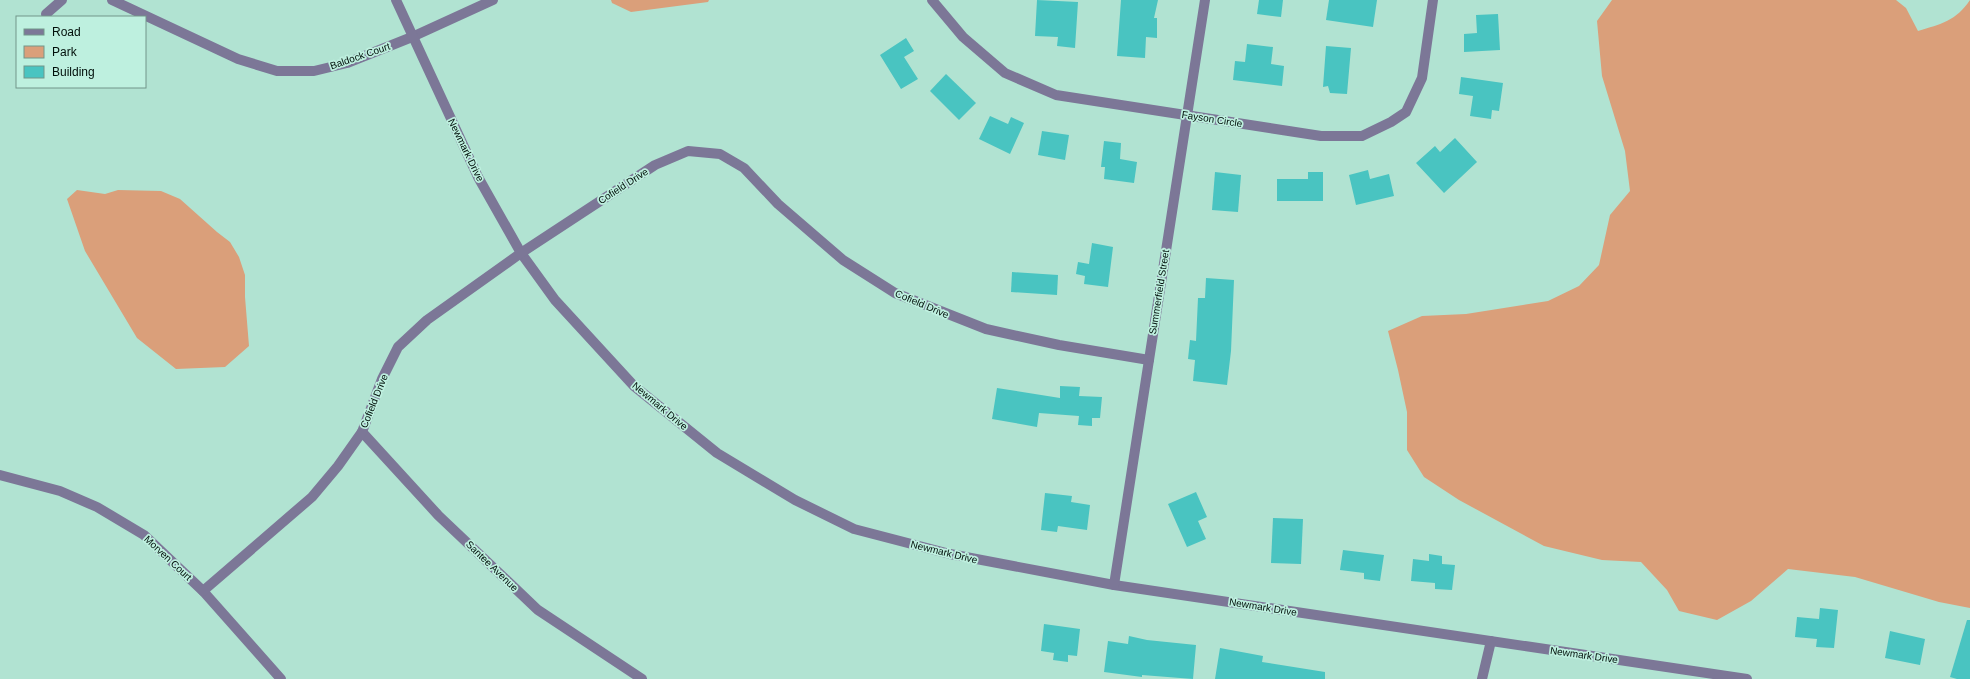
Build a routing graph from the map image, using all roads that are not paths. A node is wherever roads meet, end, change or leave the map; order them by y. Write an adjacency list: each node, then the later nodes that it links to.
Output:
1 (62, 0): 8 (street)
2 (112, 0): 9 (street, Baldock Court)
3 (396, 0): 9 (street, Newmark Drive)
4 (493, 0): 9 (street, Baldock Court)
5 (932, 0): 10 (street, Fayson Circle)
6 (1205, 0): 10 (street, Summerfield Street)
7 (1433, 0): 10 (street, Fayson Circle)
8 (46, 14)
9 (412, 37): 11 (street, Newmark Drive)
10 (1188, 115): 12 (street, Summerfield Street)
11 (521, 253): 12 (street, Cofield Drive); 13 (street, Cofield Drive); 15 (street, Newmark Drive)
12 (1149, 360): 15 (street, Summerfield Street)
13 (362, 432): 16 (street, Cofield Drive); 19 (street, Santee Avenue)
14 (0, 475): 16 (street, Morven Court)
15 (1114, 585): 17 (street, Newmark Drive)
16 (204, 591): 18 (street, Morven Court)
17 (1490, 641): 20 (street); 21 (street, Newmark Drive)
18 (281, 679)
19 (642, 679)
20 (1482, 679)
21 (1747, 679)

